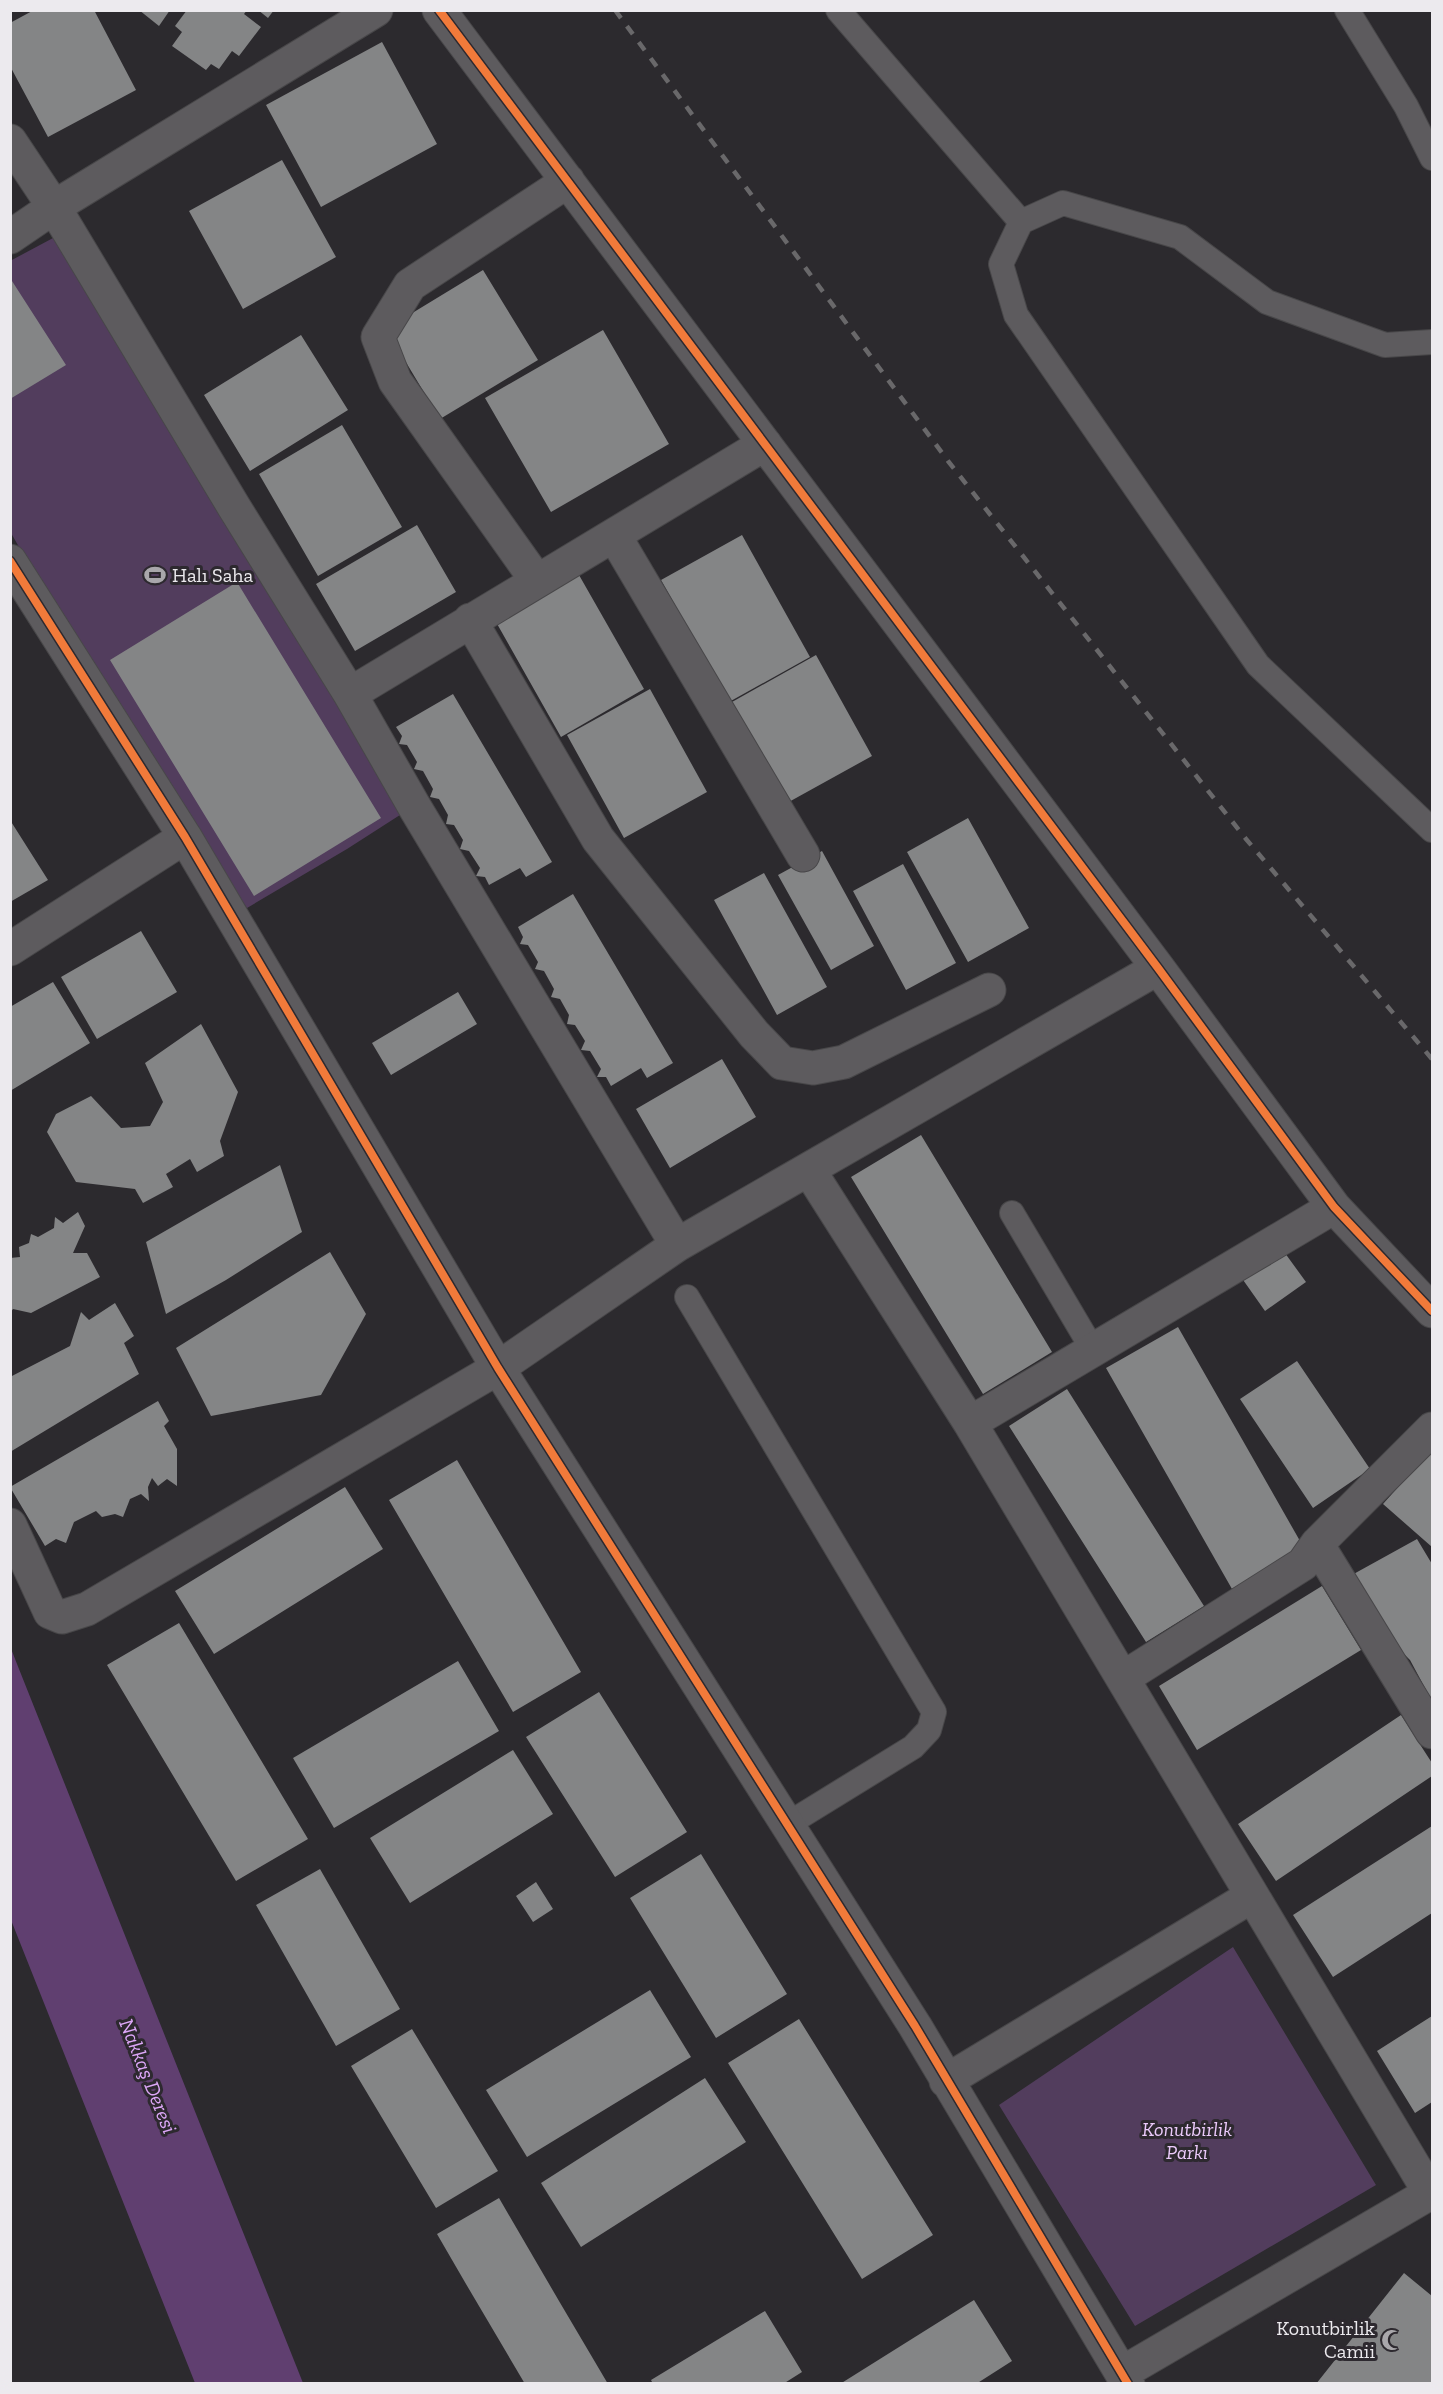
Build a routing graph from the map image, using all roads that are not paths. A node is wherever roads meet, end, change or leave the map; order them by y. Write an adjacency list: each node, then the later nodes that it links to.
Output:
1 (376, 10): 8 (street)
2 (439, 10): 7 (street)
3 (838, 10): 9 (lane)
4 (1347, 10): 6 (lane)
5 (10, 141): 8 (street)
6 (1432, 158)
7 (568, 181): 12 (street); 15 (street)
8 (54, 207): 10 (street); 17 (street)
9 (1021, 222): 11 (lane); 18 (lane)
10 (10, 237)
11 (1432, 342)
12 (765, 444): 13 (street); 22 (street)
13 (614, 535): 15 (street); 20 (street)
14 (10, 561): 19 (street)
15 (537, 581): 16 (street)
16 (470, 620): 17 (street); 23 (street)
17 (350, 694): 27 (street)
18 (1432, 830)
19 (185, 837): 21 (street); 31 (street)
20 (803, 855)
21 (10, 949)
22 (1158, 969): 24 (street); 25 (street)
23 (990, 990)
24 (809, 1170): 27 (street); 32 (street)
25 (1334, 1206): 29 (street); 30 (street)
26 (1012, 1213): 30 (lane)
27 (677, 1245): 31 (street)
28 (687, 1298): 38 (lane)
29 (1432, 1311)
30 (1092, 1350): 32 (street)
31 (498, 1368): 34 (street); 38 (street)
32 (970, 1423): 36 (street)
33 (1432, 1429): 35 (street)
34 (10, 1525)
35 (1317, 1544): 36 (street); 37 (street)
36 (1123, 1678): 39 (street)
37 (1432, 1732)
38 (788, 1824): 40 (street)
39 (1252, 1896): 40 (street); 41 (street)
40 (946, 2081): 42 (street)
41 (1431, 2192): 42 (street)
42 (1125, 2378)

